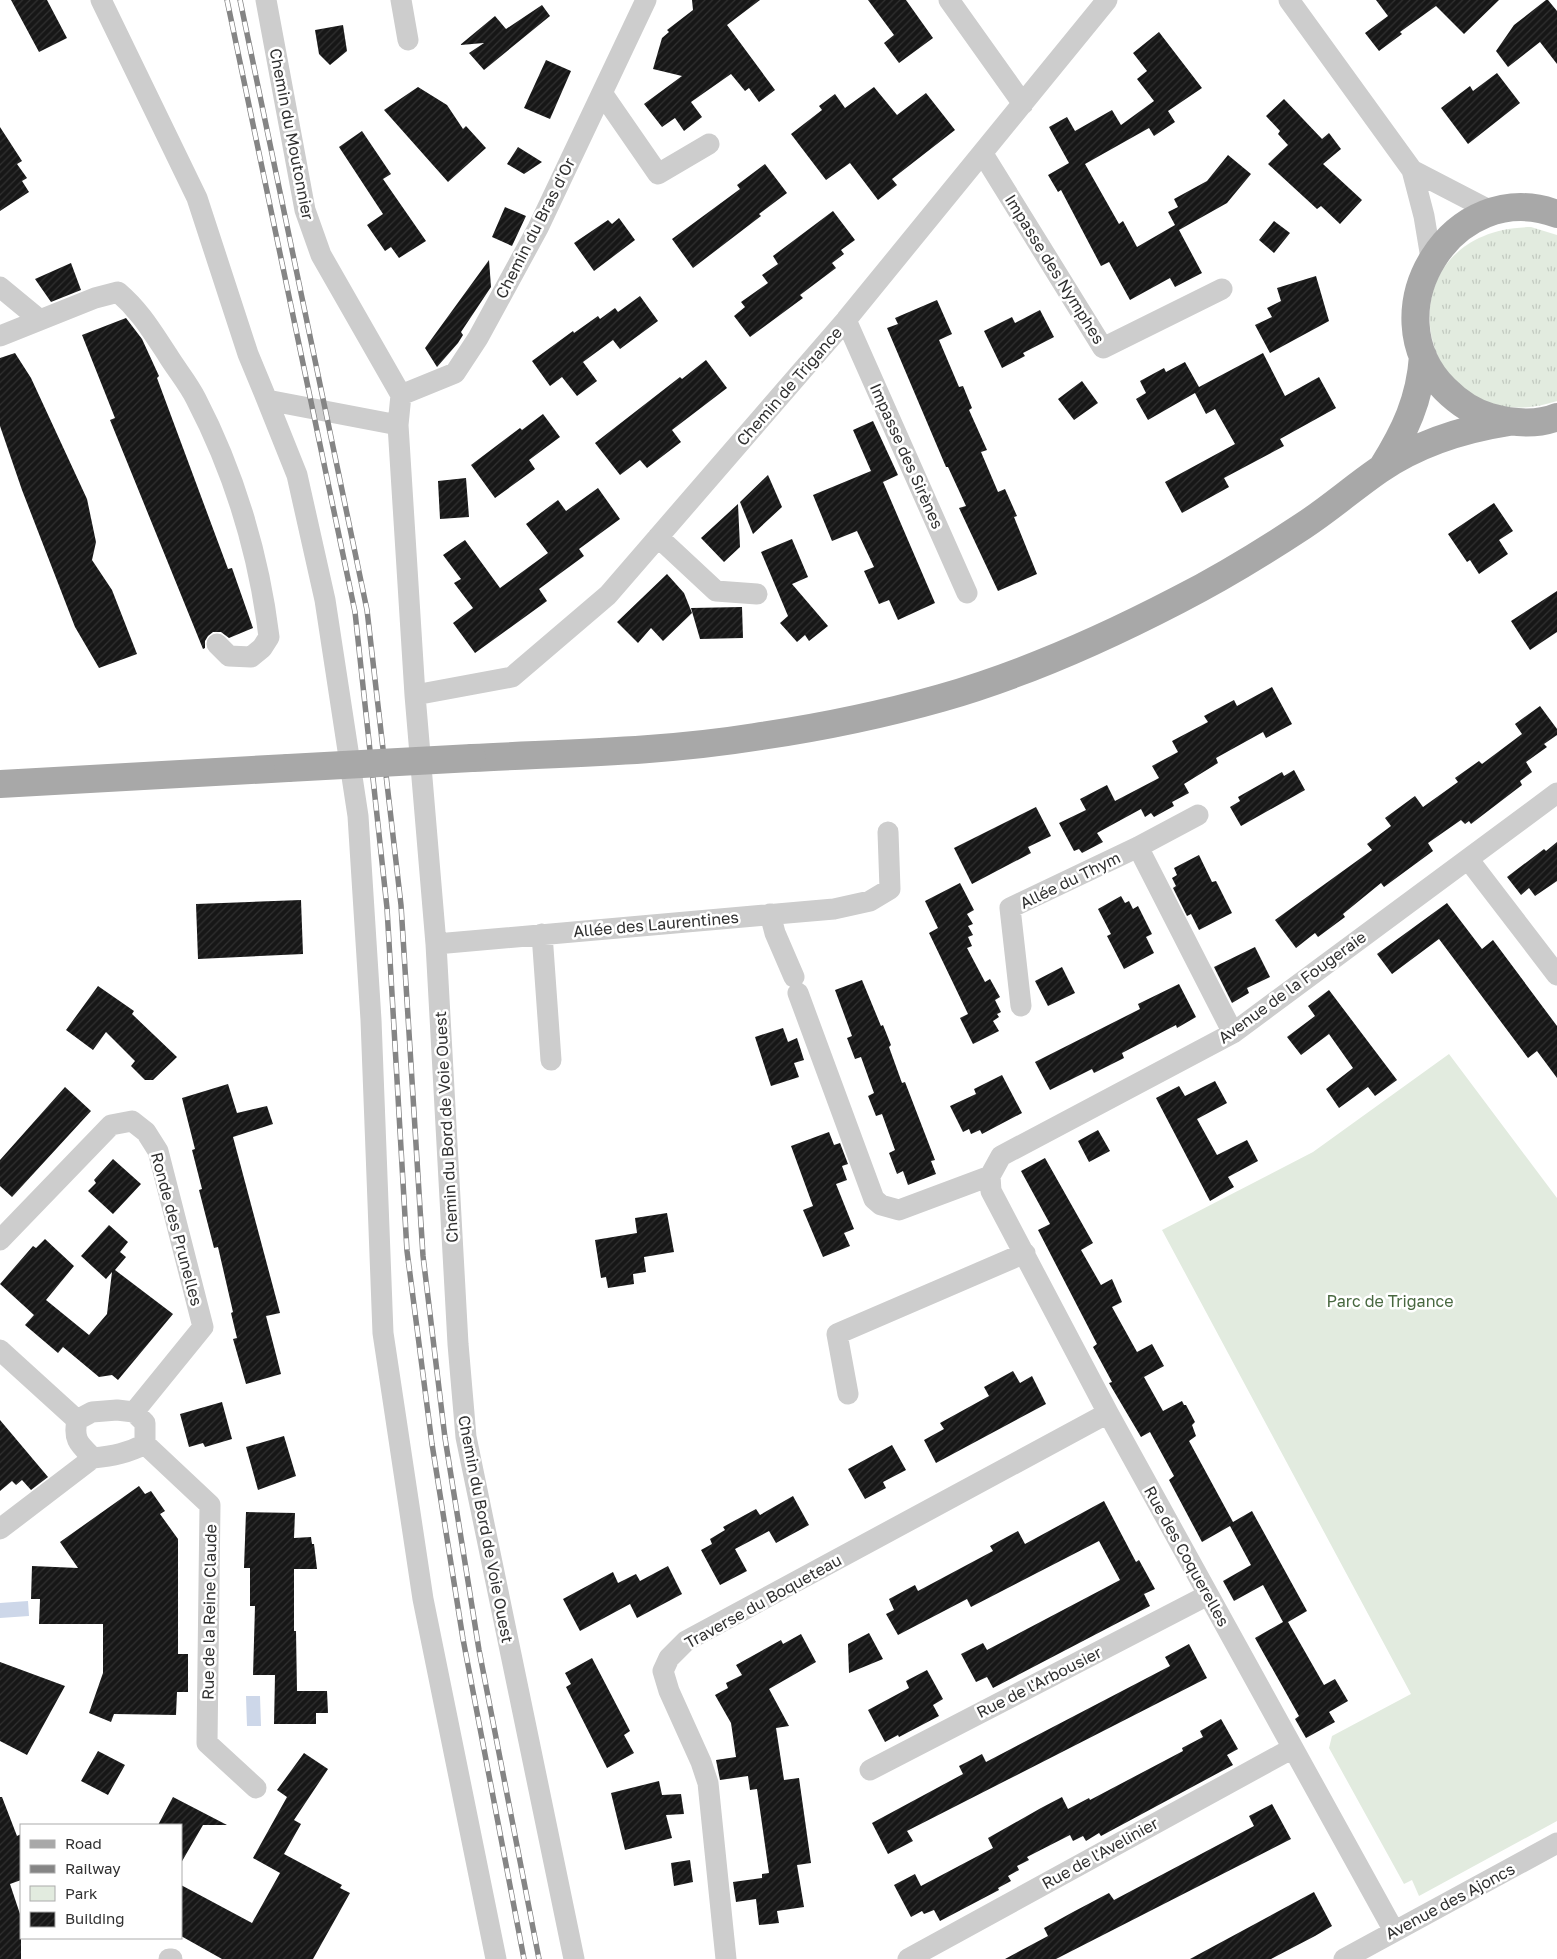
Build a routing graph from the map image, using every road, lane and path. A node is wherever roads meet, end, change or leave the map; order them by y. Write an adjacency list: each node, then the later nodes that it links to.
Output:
1 (101, 0): 24 (street)
2 (266, 0): 23 (street, Chemin du Moutonnier)
3 (401, 0): 8 (street)
4 (646, 0): 9 (street, Chemin du Bras d'Or)
5 (949, 0): 10 (street)
6 (1108, 0): 10 (street, Chemin de Trigance)
7 (1289, 0): 13 (street)
8 (408, 40)
9 (602, 93): 11 (street); 23 (street, Chemin du Bras d'Or)
10 (1023, 104): 12 (street, Chemin de Trigance)
11 (709, 144)
12 (983, 154): 18 (street, Impasse des Nymphes); 20 (street, Chemin de Trigance)
13 (1412, 170): 15 (street); 16 (street)
14 (1553, 210): 15 (main road)
15 (1493, 212): 16 (main road)
16 (1431, 258): 22 (main road)
17 (0, 287): 19 (street)
18 (1222, 289)
19 (40, 320): 21 (street); 32 (street)
20 (846, 320): 29 (street, Chemin de Trigance); 30 (street, Impasse des Sirènes)
21 (0, 336)
22 (1423, 356): 26 (main road); 28 (main road)
23 (401, 395): 27 (street)
24 (267, 400): 27 (street); 64 (street)
25 (1555, 419): 26 (main road)
26 (1509, 422): 28 (main road)
27 (398, 425): 33 (street, Chemin du Bord de Voie Ouest)
28 (1382, 468): 34 (main road, bridge)
29 (658, 537): 31 (street); 33 (street, Chemin de Trigance)
30 (968, 593)
31 (757, 594)
32 (217, 644)
33 (416, 695): 42 (street, Chemin du Bord de Voie Ouest)
34 (0, 784)
35 (1557, 793): 39 (street, Avenue de la Fougeraie)
36 (1198, 815): 38 (street, Allée du Thym)
37 (888, 832): 40 (street, Allée des Laurentines)
38 (1138, 847): 44 (street, Allée du Thym); 45 (street, Allée du Thym)
39 (1468, 859): 43 (street); 45 (street, Avenue de la Fougeraie)
40 (770, 914): 41 (street, Allée des Laurentines); 47 (street)
41 (542, 934): 42 (street, Allée des Laurentines); 46 (street)
42 (436, 944): 65 (street, Chemin du Bord de Voie Ouest)
43 (1557, 975)
44 (1021, 1006)
45 (1233, 1033): 47 (street, Avenue de la Fougeraie)
46 (551, 1060)
47 (990, 1176): 49 (street, Rue des Coquerelles)
48 (0, 1240): 52 (street, Ronde des Prunelles)
49 (1025, 1253): 51 (street); 53 (street, Rue des Coquerelles)
50 (0, 1350): 54 (street)
51 (848, 1394)
52 (134, 1412): 54 (street); 55 (street)
53 (1108, 1413): 58 (street, Rue des Coquerelles); 66 (street, Traverse du Boqueteau)
54 (77, 1420): 56 (street)
55 (145, 1444): 56 (street); 61 (street, Rue de la Reine Claude)
56 (94, 1458): 57 (street)
57 (0, 1529)
58 (1208, 1595): 59 (street, Rue des Coquerelles); 60 (street, Rue de l'Arbousier)
59 (1293, 1748): 63 (street, Rue des Coquerelles); 67 (street, Rue de l'Avelinier)
60 (870, 1770)
61 (256, 1788)
62 (1557, 1843): 63 (street, Avenue des Ajoncs)
63 (1394, 1931): 68 (street, Avenue des Ajoncs)
64 (496, 1959)
65 (574, 1959)
66 (726, 1959)
67 (908, 1959)
68 (1344, 1959)

